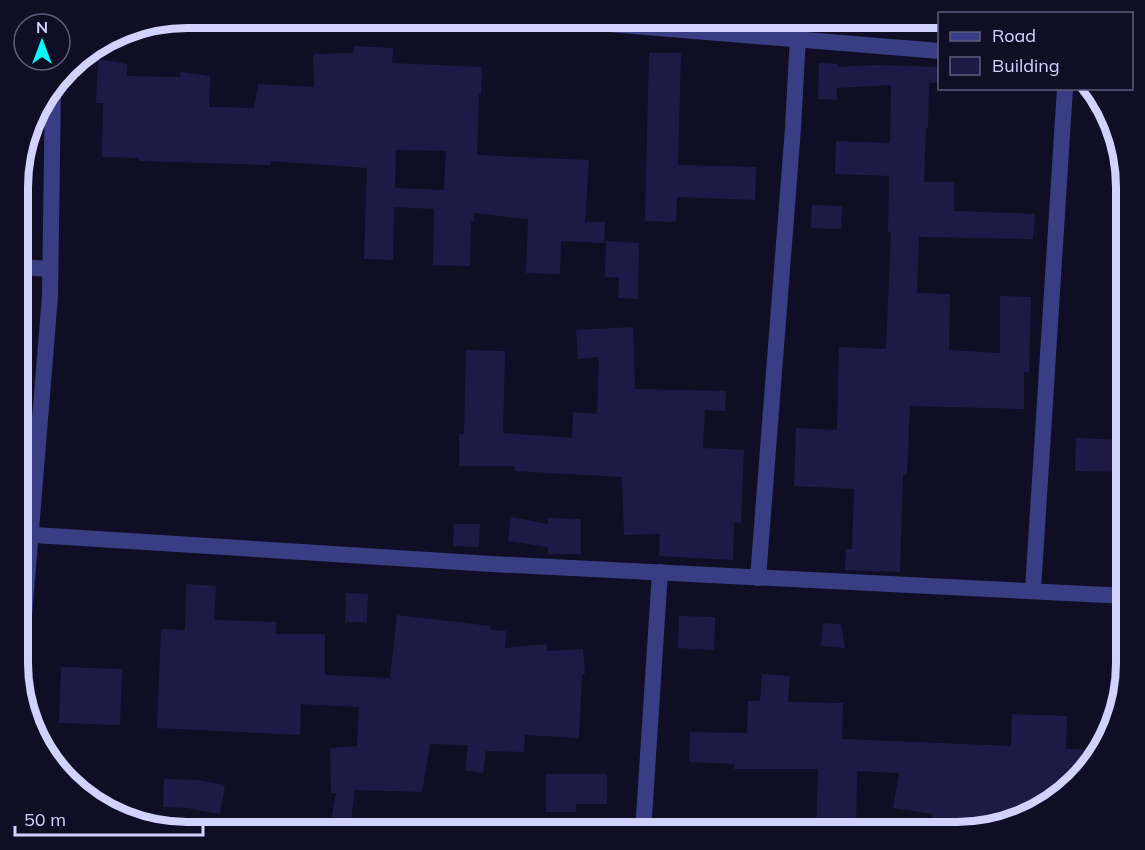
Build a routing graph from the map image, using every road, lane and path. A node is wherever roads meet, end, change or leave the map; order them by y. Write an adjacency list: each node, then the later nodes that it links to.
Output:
1 (662, 29): 3 (street)
2 (798, 29): 3 (street)
3 (797, 40): 4 (street); 12 (street)
4 (938, 51)
5 (1065, 90): 13 (street)
6 (53, 103): 8 (street)
7 (28, 268): 8 (street)
8 (50, 269): 9 (street)
9 (29, 508)
10 (29, 534): 11 (street)
11 (660, 572): 12 (street); 15 (street)
12 (758, 578): 13 (street)
13 (1033, 590): 14 (street)
14 (1116, 595)
15 (643, 822)

